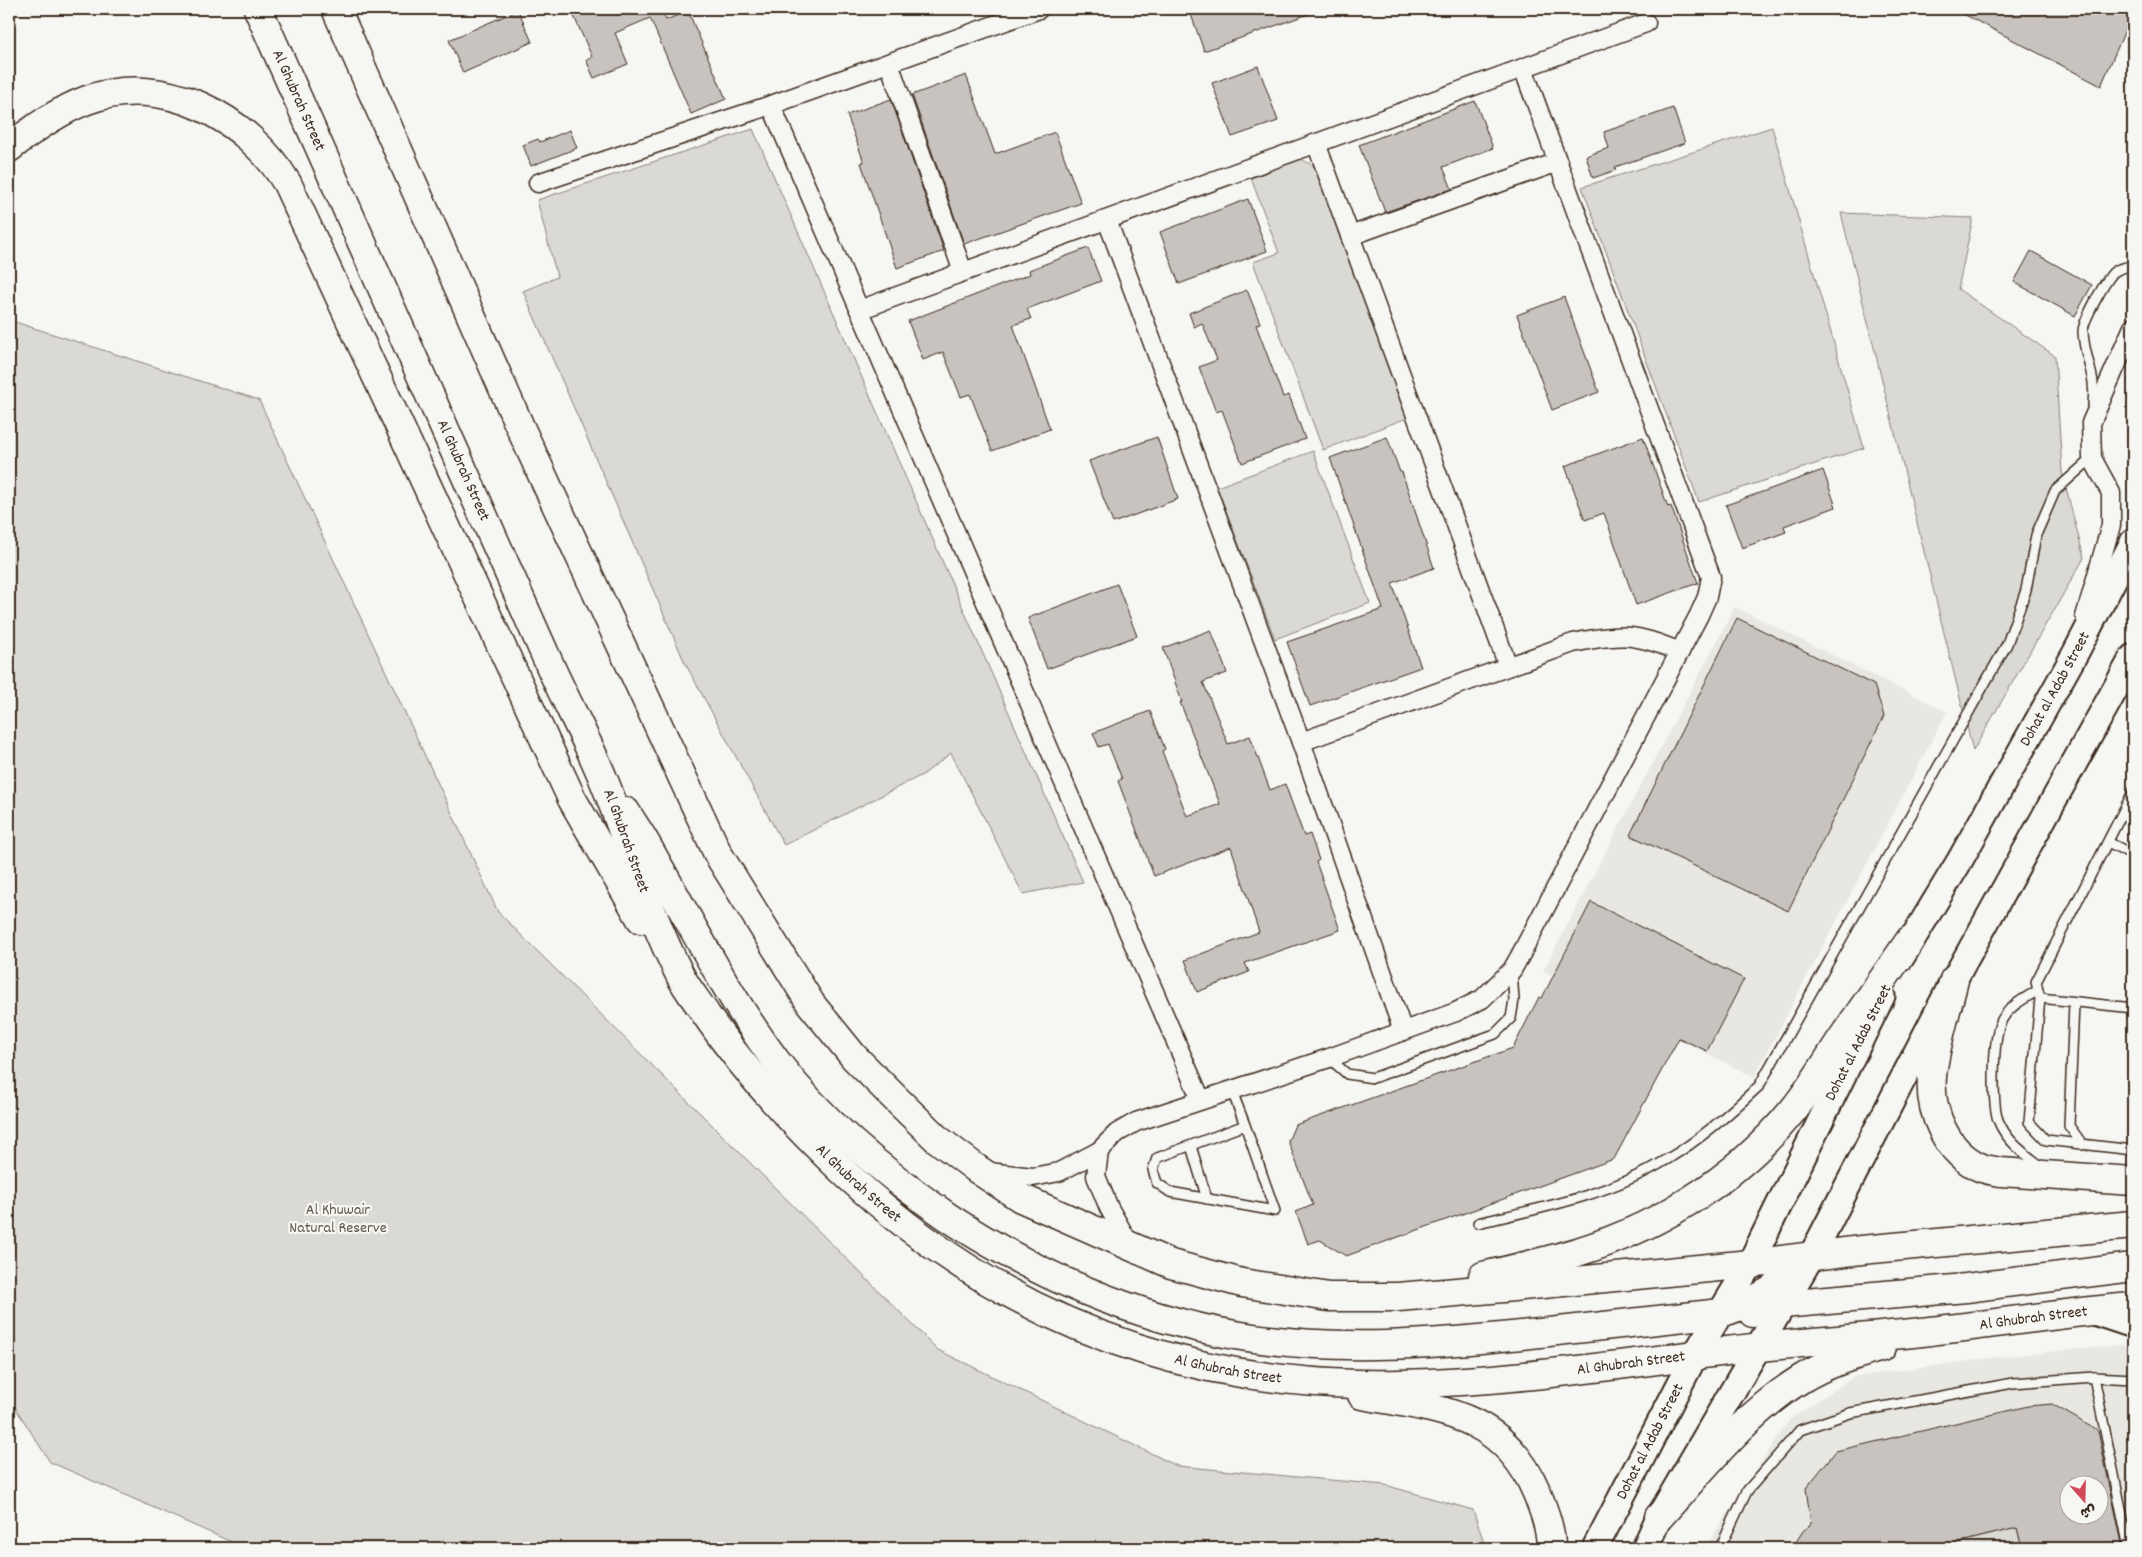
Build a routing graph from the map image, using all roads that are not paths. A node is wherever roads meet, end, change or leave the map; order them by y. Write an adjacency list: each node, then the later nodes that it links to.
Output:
1 (258, 9): 27 (main road, Al Ghubrah Street)
2 (336, 9): 47 (main road)
3 (1039, 9): 5 (street)
4 (1646, 22): 6 (street)
5 (889, 63): 7 (street); 15 (street)
6 (1523, 68): 8 (street); 10 (street)
7 (771, 105): 11 (street); 16 (street)
8 (1316, 143): 12 (street); 13 (street)
9 (9, 148): 33 (main road)
10 (1558, 162): 13 (street); 21 (street)
11 (538, 183)
12 (1107, 220): 15 (street); 26 (street)
13 (1350, 236): 24 (street)
14 (2133, 266): 18 (lane)
15 (963, 272): 16 (street)
16 (859, 310): 41 (street)
17 (2133, 327): 18 (street)
18 (2091, 423): 19 (street)
19 (2092, 458): 22 (street); 51 (lane)
20 (2133, 542): 22 (main road, Dohat al Adab Street)
21 (1680, 652): 24 (street); 32 (street)
22 (2076, 652): 31 (main road, Dohat al Adab Street)
23 (2133, 657): 25 (main road)
24 (1508, 666): 26 (street)
25 (2127, 677): 34 (main road)
26 (1301, 742): 38 (street)
27 (602, 777): 33 (main road, Al Ghubrah Street); 62 (main road)
28 (2133, 792): 29 (lane)
29 (2108, 842): 30 (lane); 35 (lane)
30 (2133, 855)
31 (1910, 940): 55 (main road, Dohat al Adab Street); 57 (main road)
32 (1512, 970): 38 (street); 39 (lane)
33 (680, 977): 70 (main road, Al Ghubrah Street)
34 (1954, 980): 48 (main road); 54 (main road)
35 (2038, 994): 36 (lane); 43 (lane); 48 (lane)
36 (2074, 1003): 37 (lane); 43 (lane)
37 (2133, 1008)
38 (1403, 1031): 39 (street)
39 (1330, 1058): 40 (street)
40 (1232, 1091): 41 (street); 42 (lane)
41 (1201, 1100): 46 (street)
42 (1246, 1125): 44 (lane); 50 (lane)
43 (2083, 1145): 45 (lane)
44 (1191, 1146): 50 (lane); 50 (lane)
45 (2133, 1150)
46 (1099, 1151): 47 (street); 53 (street)
47 (977, 1169): 53 (main road)
48 (2055, 1176): 49 (main road)
49 (2133, 1181)
50 (1207, 1199)
51 (1478, 1223)
52 (2133, 1226): 54 (main road)
53 (1131, 1248): 57 (main road)
54 (1812, 1256): 55 (main road); 59 (main road); 62 (main road)
55 (1750, 1264): 57 (main road); 62 (main road, Dohat al Adab Street)
56 (2133, 1267): 58 (main road)
57 (1398, 1297)
58 (1811, 1301): 59 (main road); 65 (main road)
59 (1782, 1304): 66 (main road); 67 (main road)
60 (2133, 1307): 61 (main road, Al Ghubrah Street)
61 (2094, 1312): 63 (main road); 64 (main road, Al Ghubrah Street)
62 (1720, 1313): 67 (main road, Dohat al Adab Street)
63 (2133, 1325)
64 (1924, 1332): 65 (main road, Al Ghubrah Street); 71 (main road)
65 (1812, 1342): 66 (main road, Al Ghubrah Street)
66 (1758, 1346): 67 (main road, Al Ghubrah Street); 71 (main road)
67 (1695, 1355): 70 (main road, Al Ghubrah Street); 73 (main road, Dohat al Adab Street)
68 (2094, 1376): 69 (lane); 75 (lane); 76 (lane)
69 (2133, 1378)
70 (1294, 1380): 72 (main road)
71 (1659, 1517): 74 (main road)
72 (1551, 1548)
73 (1595, 1548)
74 (1645, 1548)
75 (1720, 1548)
76 (2129, 1548)

